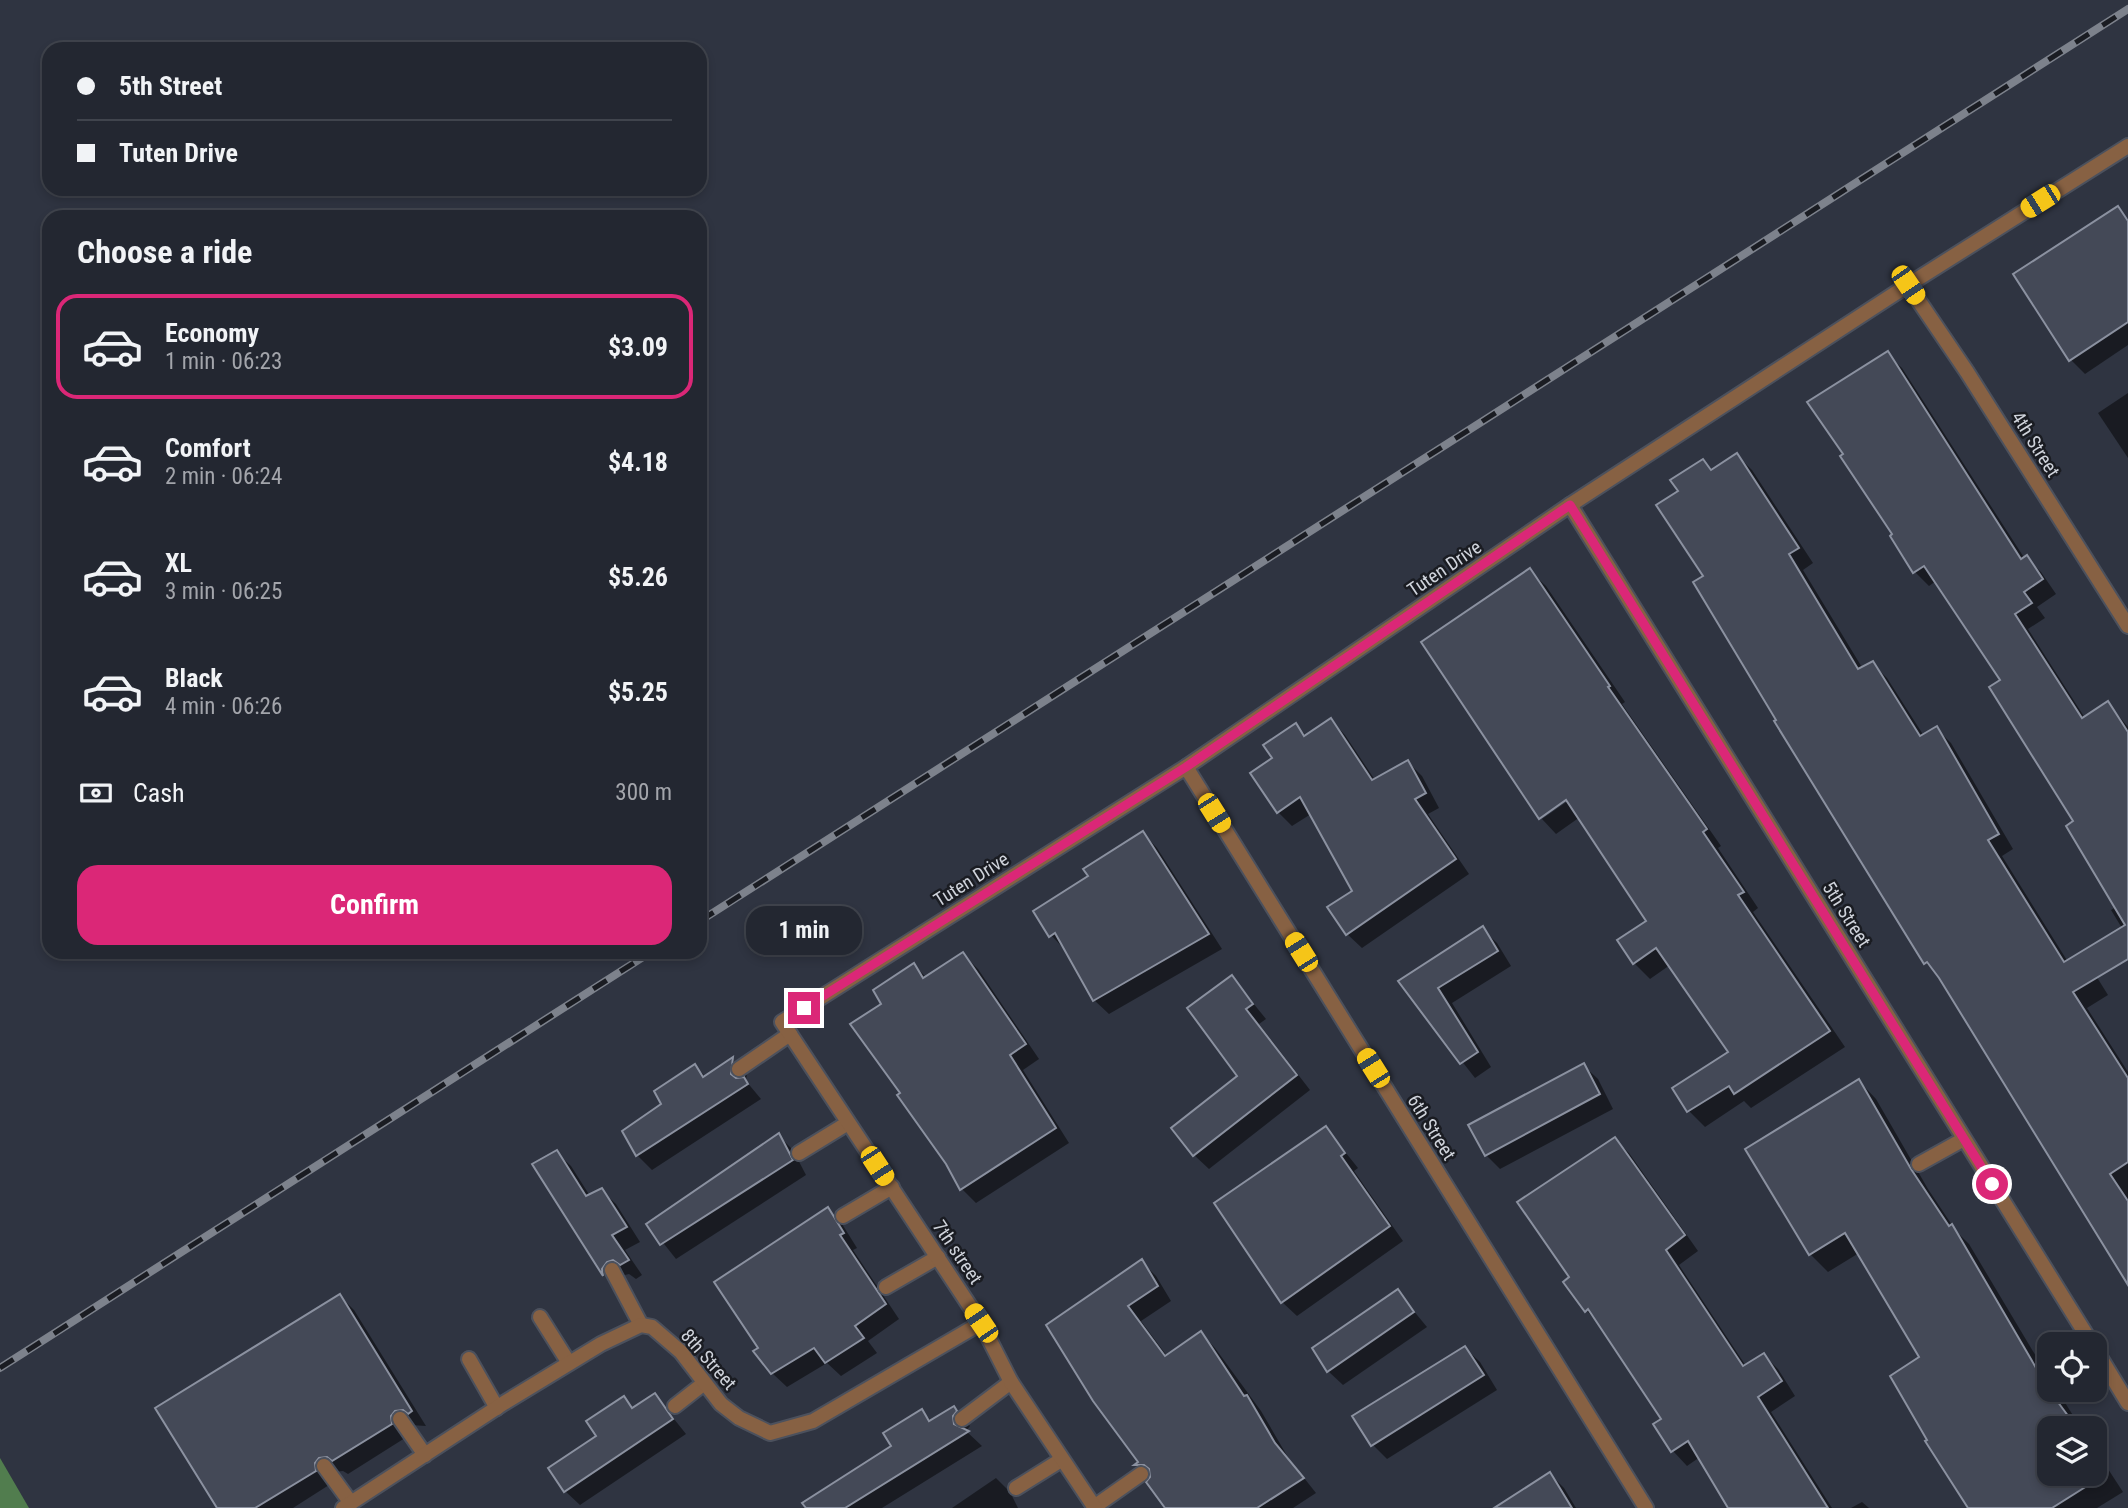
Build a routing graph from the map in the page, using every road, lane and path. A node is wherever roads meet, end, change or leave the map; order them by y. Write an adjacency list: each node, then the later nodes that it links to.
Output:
1 (2128, 146): 2 (street, Tuten Drive)
2 (1908, 285): 3 (street, Tuten Drive); 4 (street, 4th Street)
3 (1570, 505): 5 (street, Tuten Drive); 9 (street, 5th Street)
4 (2128, 626)
5 (1186, 767): 6 (street, Tuten Drive); 38 (street, 6th Street)
6 (786, 1028): 7 (street, Tuten Drive); 8 (street, 7th street)
7 (739, 1069)
8 (848, 1123): 10 (street); 12 (street, 7th street)
9 (1964, 1139): 11 (street); 20 (street, 5th Street)
10 (799, 1153)
11 (1919, 1164)
12 (891, 1188): 13 (street); 14 (street, 7th street)
13 (843, 1216)
14 (938, 1258): 16 (street); 18 (street, 7th street)
15 (612, 1270): 19 (street)
16 (886, 1287)
17 (540, 1317): 22 (street)
18 (981, 1323): 24 (street, 7th street); 25 (street, 8th Street)
19 (641, 1325): 22 (street); 25 (street, 8th Street)
20 (2085, 1332)
21 (469, 1359): 28 (street)
22 (569, 1363): 28 (street)
23 (2107, 1369): 26 (street)
24 (1011, 1382): 30 (street); 32 (street, 7th street)
25 (704, 1384): 27 (street)
26 (2128, 1403)
27 (675, 1406)
28 (497, 1408): 31 (street)
29 (400, 1419): 31 (street)
30 (962, 1419)
31 (425, 1455): 36 (street)
32 (1061, 1460): 35 (street); 37 (street, 7th street)
33 (324, 1466): 36 (street)
34 (1141, 1474): 37 (street)
35 (1016, 1488)
36 (347, 1505)
37 (1094, 1507)
38 (1646, 1508)

